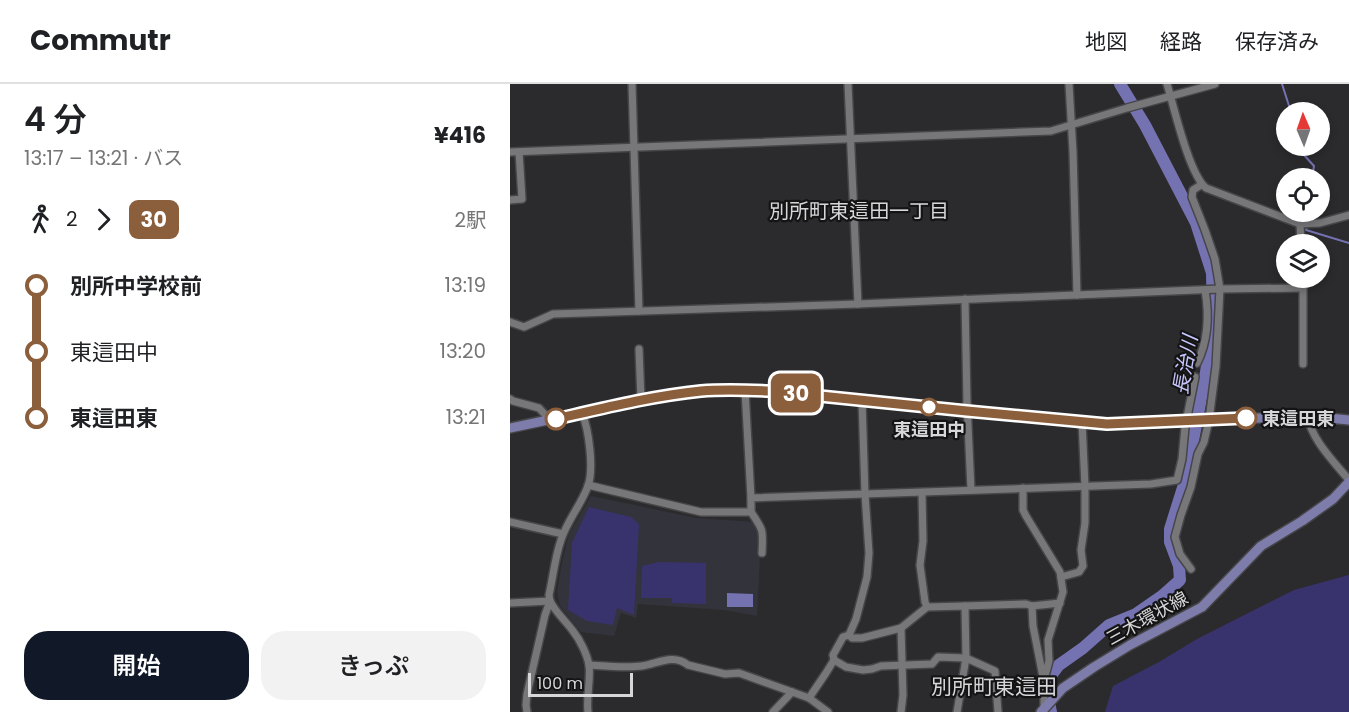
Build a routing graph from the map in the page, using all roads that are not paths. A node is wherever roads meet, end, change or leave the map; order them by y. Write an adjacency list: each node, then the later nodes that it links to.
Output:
1 (632, 84): 9 (street)
2 (848, 84): 8 (street)
3 (1069, 84): 7 (street)
4 (1167, 84): 6 (street)
5 (1215, 84): 6 (street)
6 (1171, 97): 7 (street); 12 (street)
7 (1070, 126): 8 (street); 20 (street)
8 (851, 140): 9 (street); 22 (street)
9 (634, 148): 11 (street); 23 (street)
10 (510, 152): 11 (street)
11 (519, 152): 13 (street)
12 (1201, 185): 15 (street); 18 (street)
13 (510, 200)
14 (1349, 215): 15 (street)
15 (1300, 224): 16 (street)
16 (1300, 234)
17 (1303, 288): 18 (street); 27 (street)
18 (1221, 289): 19 (street); 37 (street)
19 (1205, 290): 20 (street); 26 (street)
20 (1077, 295): 21 (street)
21 (965, 299): 22 (street); 33 (street)
22 (858, 304): 23 (street)
23 (639, 311): 24 (street)
24 (510, 322)
25 (639, 349): 31 (street)
26 (1197, 363)
27 (1303, 364)
28 (1195, 377): 40 (street)
29 (745, 390): 31 (main road); 32 (main road); 49 (street)
30 (510, 399): 36 (street)
31 (641, 400): 34 (main road)
32 (862, 400): 33 (main road); 48 (street)
33 (967, 411): 39 (main road); 46 (street)
34 (582, 413): 36 (main road); 43 (street)
35 (1308, 416): 37 (main road); 38 (main road); 42 (street)
36 (550, 420): 41 (main road)
37 (1209, 420): 40 (main road); 54 (street)
38 (1349, 420)
39 (1082, 422): 40 (main road); 44 (street)
40 (1187, 422): 44 (street)
41 (510, 428)
42 (1349, 481): 71 (main road, 三木環状線)
43 (588, 485): 50 (street); 52 (street)
44 (1085, 486): 45 (street); 55 (street)
45 (1023, 488): 46 (street); 55 (street)
46 (971, 490): 47 (street)
47 (922, 493): 48 (street); 61 (street)
48 (865, 494): 49 (street); 63 (street)
49 (751, 498): 50 (street)
50 (751, 512): 53 (street)
51 (510, 522): 52 (street)
52 (563, 534): 56 (street)
53 (762, 553)
54 (1191, 569)
55 (1062, 577): 58 (street)
56 (550, 601): 57 (street); 66 (street); 72 (street)
57 (510, 603)
58 (1060, 603): 60 (street); 68 (street)
59 (965, 606): 60 (street); 61 (street); 64 (street)
60 (1032, 606): 68 (street)
61 (927, 607): 62 (street)
62 (901, 628): 63 (street); 67 (street)
63 (849, 635): 65 (street)
64 (966, 658): 67 (street); 77 (street); 78 (street)
65 (834, 660): 67 (street); 70 (street)
66 (589, 665): 69 (street); 73 (street)
67 (902, 665): 76 (street)
68 (1044, 680): 71 (street)
69 (792, 692): 70 (street); 74 (street)
70 (809, 698): 75 (street)
71 (1045, 707)
72 (527, 712)
73 (588, 712)
74 (773, 712)
75 (828, 712)
76 (901, 712)
77 (957, 712)
78 (998, 712)

